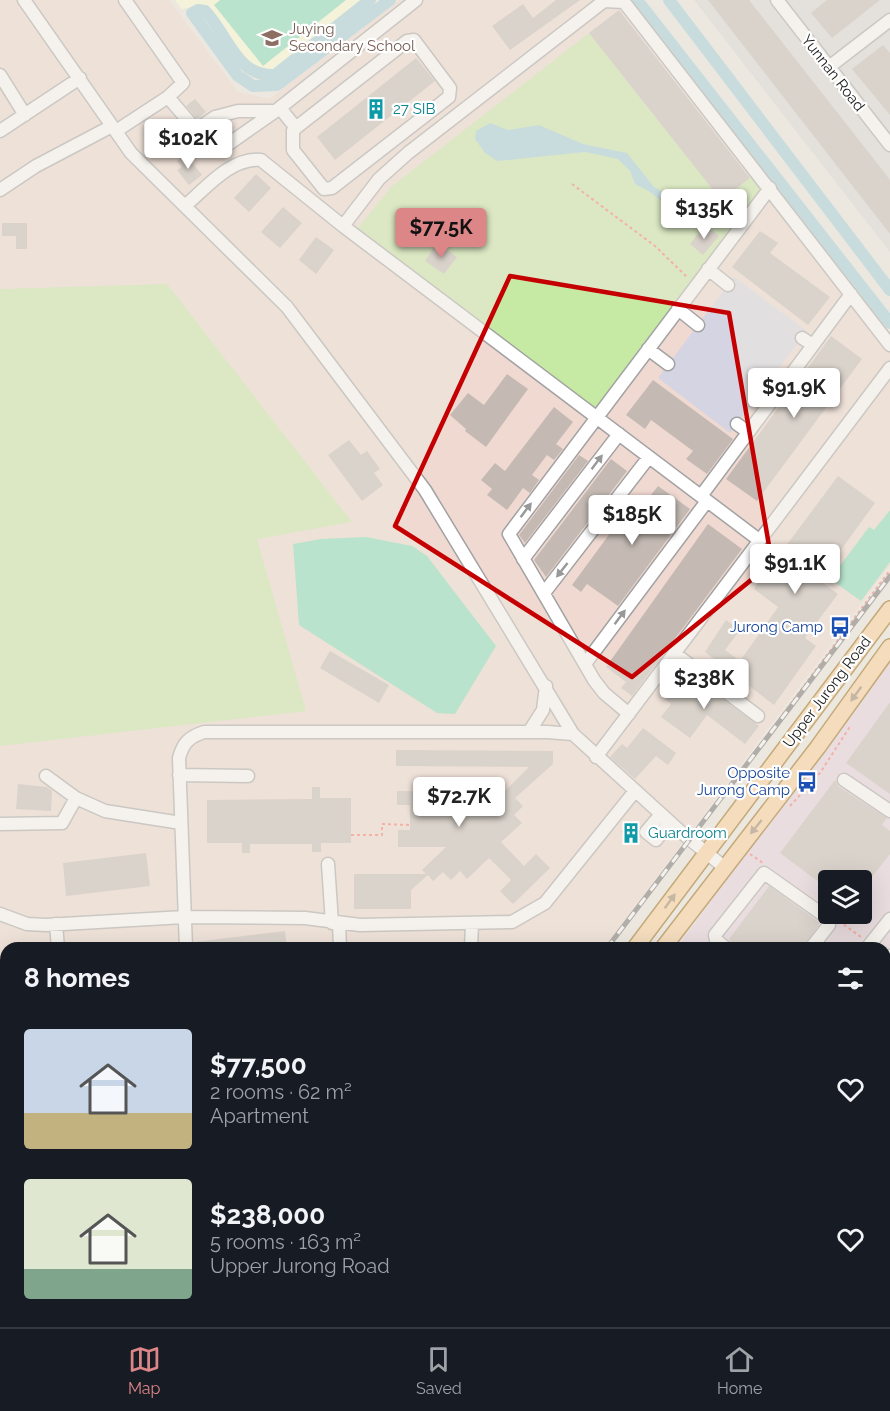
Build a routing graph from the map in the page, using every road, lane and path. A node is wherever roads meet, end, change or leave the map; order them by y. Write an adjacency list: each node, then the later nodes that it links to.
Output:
1 (24, 0): 8 (street)
2 (125, 0): 9 (street)
3 (417, 0): 10 (street)
4 (777, 0): 6 (street, Yunnan Road)
5 (890, 20): 6 (street)
6 (828, 67): 16 (street, Yunnan Road)
7 (0, 75): 11 (street)
8 (80, 78): 11 (street); 12 (street)
9 (168, 96): 12 (street); 14 (street)
10 (279, 109): 13 (street); 14 (street); 14 (street)
11 (25, 115): 15 (street)
12 (114, 128): 19 (street); 20 (street)
13 (296, 128): 13 (street)
14 (197, 129)
15 (0, 131)
16 (890, 145)
17 (572, 184): 24 (path)
18 (770, 188): 21 (street); 22 (street); 25 (street)
19 (0, 190)
20 (185, 206): 21 (street); 48 (street)
21 (343, 226): 34 (street)
22 (708, 269): 23 (street); 24 (street)
23 (728, 285)
24 (696, 286): 26 (street)
25 (851, 294): 29 (street); 30 (street)
26 (678, 309): 27 (street); 31 (street)
27 (698, 325)
28 (802, 338): 29 (street)
29 (813, 345): 36 (street)
30 (890, 345)
31 (648, 349): 32 (street); 34 (street)
32 (668, 364)
33 (890, 368): 40 (street)
34 (596, 417): 37 (street); 41 (street, one-way to 34)
35 (737, 424): 36 (street)
36 (748, 432): 39 (street)
37 (619, 434): 38 (street); 41 (street, one-way to 37)
38 (649, 457): 39 (street); 43 (street, one-way to 43)
39 (704, 499): 40 (street); 47 (street, one-way to 39)
40 (759, 540): 46 (street)
41 (524, 559): 43 (street)
42 (890, 570): 65 (path)
43 (544, 593): 47 (street)
44 (890, 609): 66 (main road, Upper Jurong Road)
45 (890, 647): 68 (main road, Upper Jurong Road, one-way to 68)
46 (674, 653): 49 (street); 50 (street)
47 (585, 664): 49 (street)
48 (546, 686): 51 (street); 52 (street)
49 (628, 714): 53 (street)
50 (758, 716)
51 (529, 732): 52 (street); 54 (street)
52 (573, 734): 53 (street)
53 (596, 757): 58 (street)
54 (179, 775): 56 (street); 61 (street)
55 (46, 776): 59 (street)
56 (248, 776)
57 (844, 780): 60 (street)
58 (635, 791): 65 (street); 74 (street)
59 (76, 798): 61 (street); 62 (street)
60 (890, 811)
61 (181, 823): 70 (street)
62 (0, 824)
63 (410, 825): 64 (path)
64 (351, 835)
65 (691, 839): 66 (street); 81 (path)
66 (706, 852): 68 (street); 82 (main road, Upper Jurong Road, one-way to 66)
67 (328, 864): 72 (street)
68 (724, 867): 83 (main road, Upper Jurong Road)
69 (0, 914): 73 (street)
70 (184, 917): 72 (street); 73 (street); 78 (street)
71 (890, 919): 86 (street)
72 (336, 923): 74 (street); 79 (street)
73 (56, 924): 77 (street)
74 (472, 924): 80 (street)
75 (843, 924): 76 (path)
76 (854, 932)
77 (58, 942)
78 (186, 942)
79 (339, 942)
80 (471, 942)
81 (614, 942)
82 (639, 942)
83 (668, 942)
84 (718, 942): 85 (street)
85 (816, 942)
86 (872, 942)

